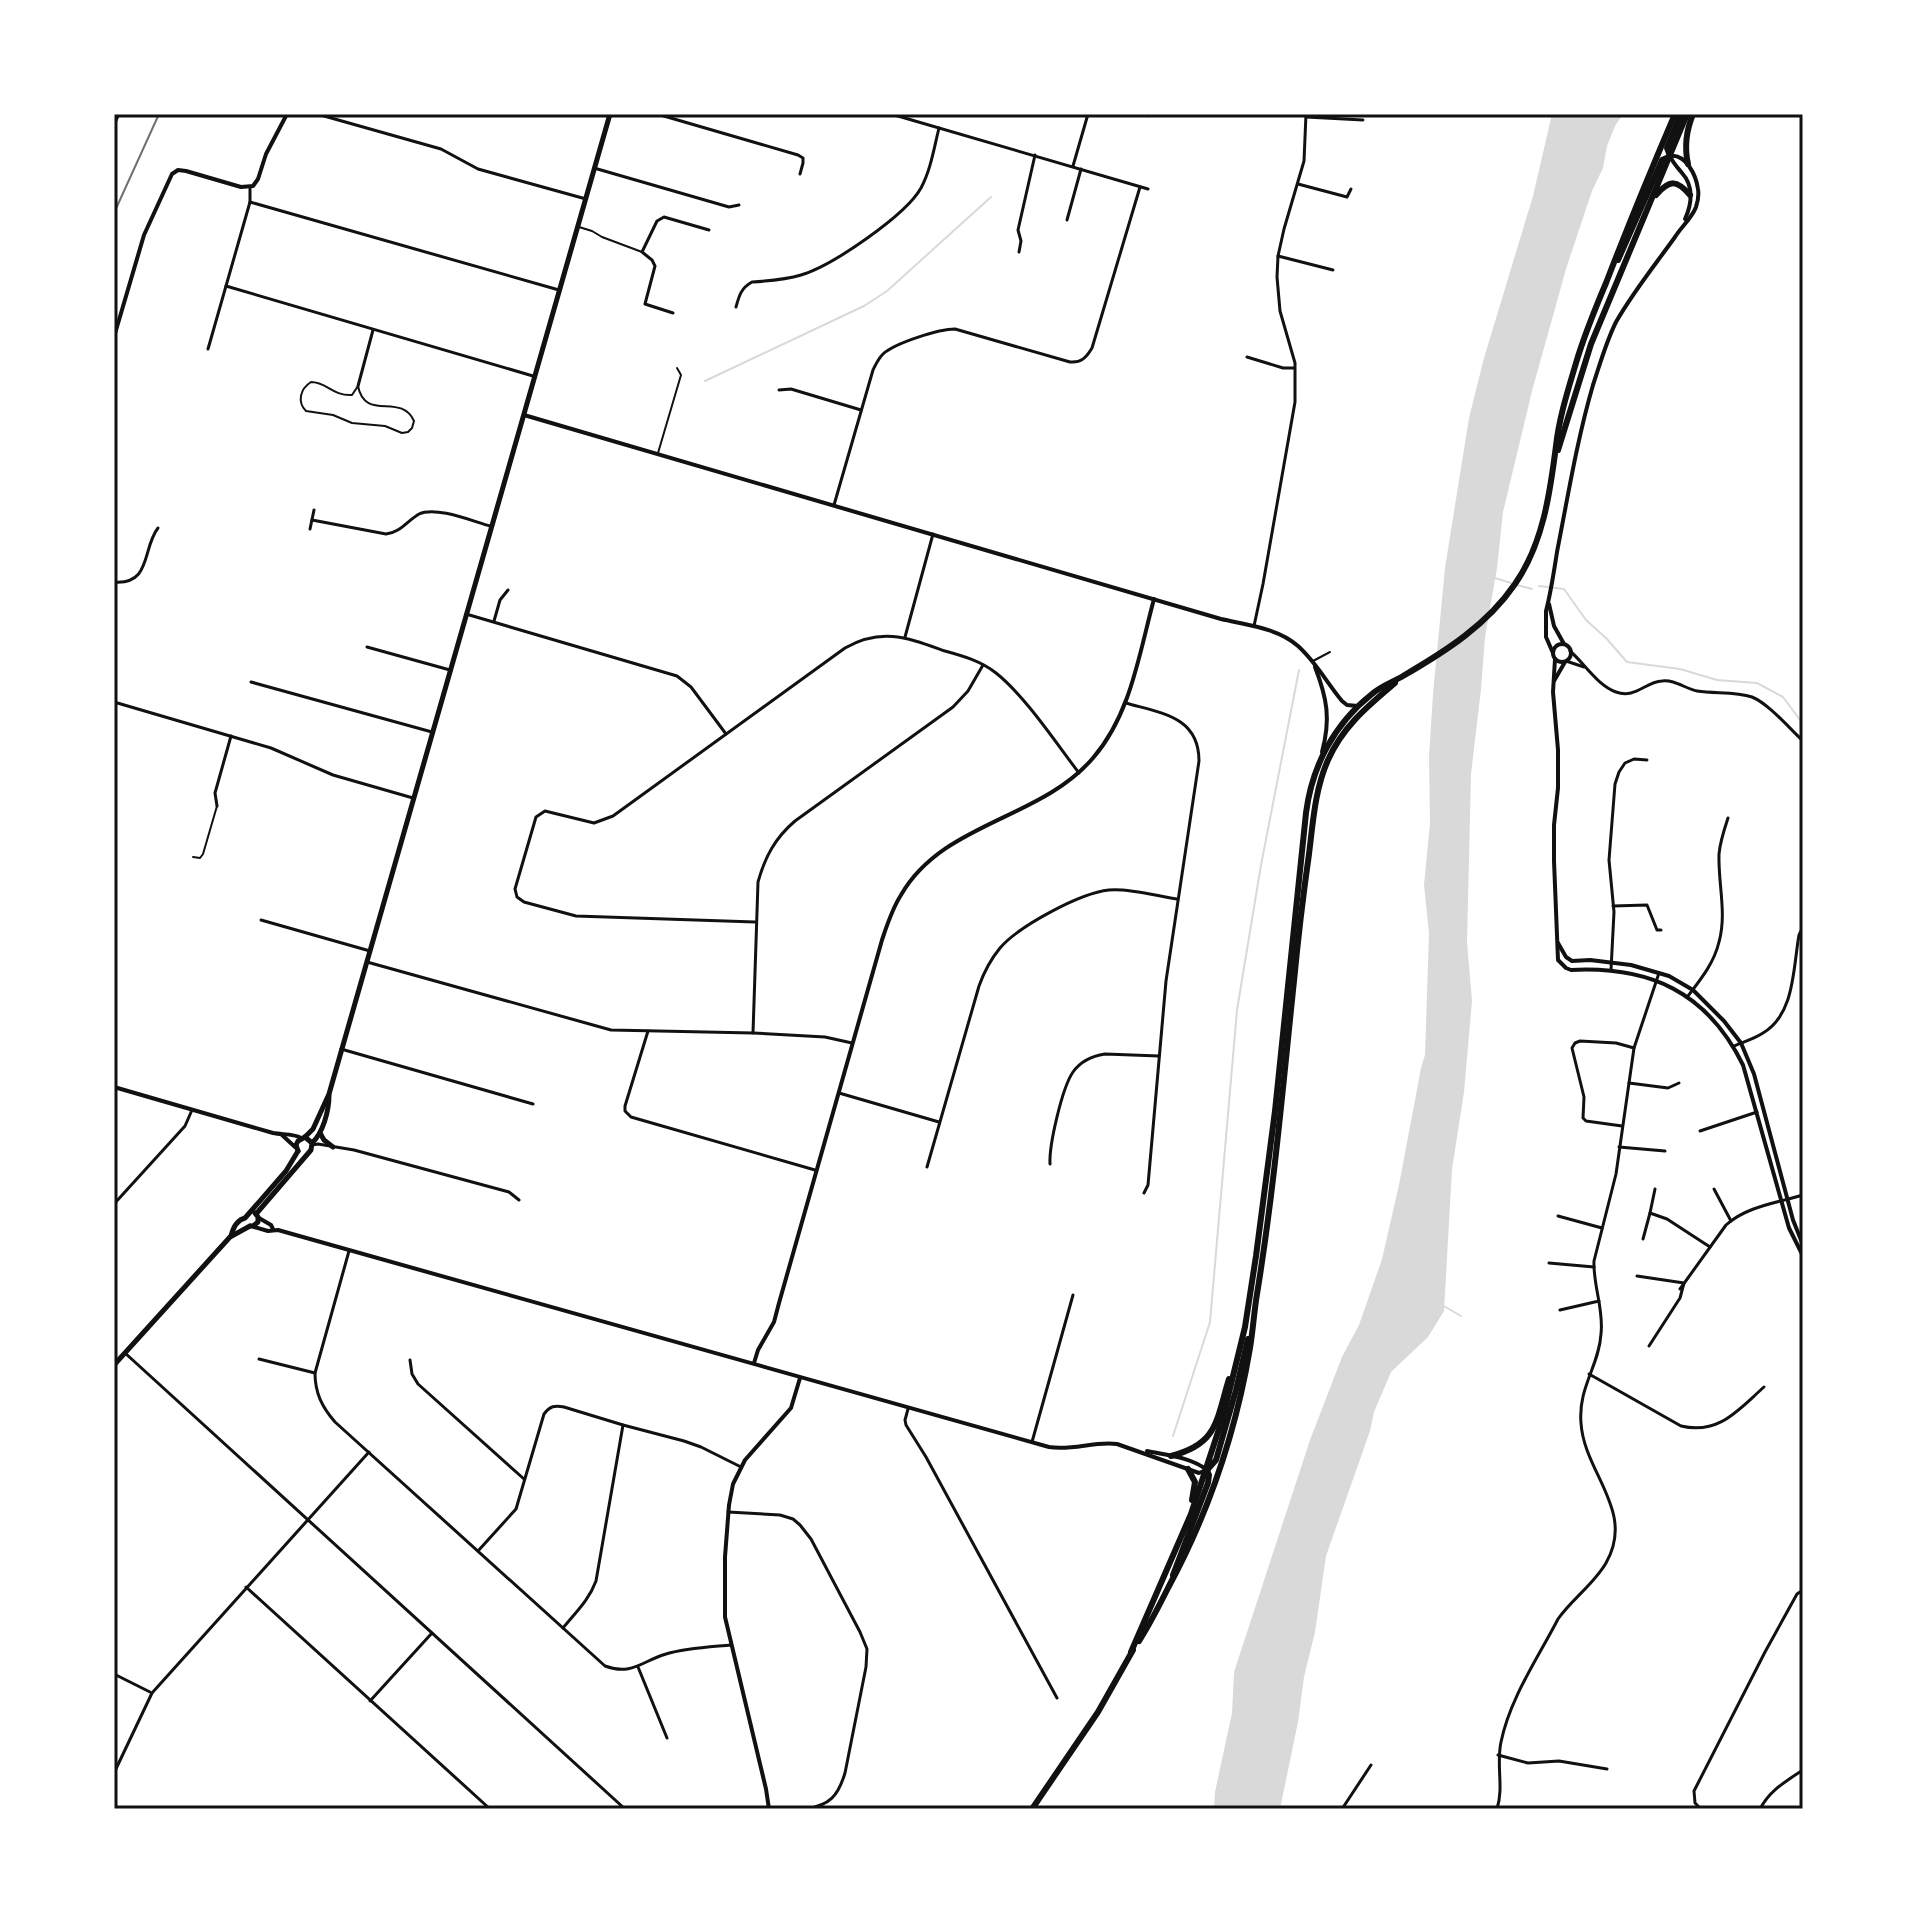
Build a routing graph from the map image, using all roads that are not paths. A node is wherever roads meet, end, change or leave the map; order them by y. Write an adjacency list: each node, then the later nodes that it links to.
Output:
1 (119, 114): 13 (street)
2 (287, 114): 23 (street)
3 (317, 114): 28 (street)
4 (610, 114): 19 (main road)
5 (657, 114): 21 (street)
6 (891, 114): 14 (street)
7 (1088, 114): 18 (street)
8 (1675, 114): 40 (highway)
9 (1681, 114): 16 (highway)
10 (1690, 114): 16 (highway); 17 (highway)
11 (1306, 116): 12 (street); 22 (street)
12 (1363, 120)
13 (114, 125)
14 (939, 128): 15 (street); 43 (street)
15 (1035, 155): 18 (street); 37 (street)
16 (1670, 156): 17 (street); 27 (street); 29 (highway); 40 (highway)
17 (1688, 164): 33 (street)
18 (1073, 166): 20 (street)
19 (594, 168): 28 (main road); 31 (street)
20 (1081, 169): 24 (street); 32 (street)
21 (800, 174)
22 (1298, 184): 26 (street); 38 (street)
23 (250, 187): 30 (street); 46 (street)
24 (1140, 187): 25 (street); 54 (street)
25 (1148, 189)
26 (1351, 189)
27 (1690, 195): 29 (highway); 33 (street)
28 (586, 199): 34 (main road)
29 (1651, 200): 57 (highway)
30 (250, 202): 41 (street); 42 (street)
31 (739, 205)
32 (1067, 220)
33 (1683, 225): 68 (street)
34 (578, 226): 36 (lane); 42 (main road)
35 (709, 230): 36 (street)
36 (642, 252): 44 (street)
37 (1019, 252)
38 (1278, 256): 39 (street); 50 (street)
39 (1333, 270)
40 (1605, 285): 57 (highway)
41 (226, 286): 45 (street); 47 (street)
42 (559, 290): 51 (main road)
43 (736, 307)
44 (673, 313)
45 (373, 330): 51 (street); 52 (street)
46 (114, 337)
47 (208, 349)
48 (1247, 357): 50 (street)
49 (677, 368): 56 (lane)
50 (1295, 368): 71 (street)
51 (534, 377): 55 (main road)
52 (358, 386): 52 (lane)
53 (779, 390): 54 (street)
54 (861, 410): 58 (street)
55 (524, 415): 56 (street); 61 (main road)
56 (657, 454): 58 (street)
57 (1555, 459): 83 (highway)
58 (834, 505): 64 (street)
59 (314, 510): 60 (street)
60 (312, 520): 61 (street); 63 (street)
61 (491, 526): 69 (main road)
62 (158, 528): 65 (street)
63 (310, 529)
64 (933, 534): 67 (street); 72 (street)
65 (114, 582)
66 (508, 590): 70 (street)
67 (1154, 599): 71 (street); 87 (street)
68 (1549, 599): 73 (street); 77 (street)
69 (466, 614): 70 (street); 82 (main road)
70 (494, 621): 90 (street)
71 (1254, 626): 78 (street)
72 (905, 637): 80 (street); 90 (street)
73 (1565, 645): 75 (street); 77 (street)
74 (367, 647): 82 (street)
75 (1570, 651): 79 (street); 81 (street)
76 (1330, 652): 78 (lane)
77 (1554, 656): 79 (street); 84 (street)
78 (1312, 661): 88 (street); 93 (street)
79 (1566, 661): 81 (street); 84 (street)
80 (983, 665): 95 (street); 103 (street)
81 (1587, 669): 92 (street)
82 (450, 670): 89 (main road)
83 (1403, 676): 88 (highway); 176 (highway)
84 (1553, 681): 106 (street)
85 (251, 682): 89 (street)
86 (114, 702): 91 (street)
87 (1126, 703): 95 (street); 100 (street)
88 (1358, 706): 93 (highway)
89 (432, 732): 96 (main road)
90 (726, 734): 103 (street)
91 (231, 736): 96 (street); 97 (street)
92 (1803, 741)
93 (1321, 755): 175 (highway)
94 (1647, 760): 101 (street)
95 (1079, 773): 117 (street)
96 (413, 798): 107 (main road)
97 (217, 806): 99 (lane)
98 (1728, 818): 113 (street)
99 (193, 857)
100 (1177, 899): 122 (street); 131 (street)
101 (1613, 906): 105 (street); 109 (street)
102 (261, 920): 107 (street)
103 (755, 922): 116 (street)
104 (1803, 927): 118 (street)
105 (1661, 930)
106 (1557, 941): 109 (street); 110 (street)
107 (370, 951): 108 (main road)
108 (367, 962): 115 (street); 121 (main road)
109 (1611, 962): 110 (street); 111 (street)
110 (1611, 970): 112 (street)
111 (1659, 973): 112 (street); 113 (street)
112 (1656, 981): 114 (street); 120 (street)
113 (1693, 990): 114 (street); 118 (street)
114 (1688, 996): 119 (street)
115 (648, 1031): 116 (street); 145 (street)
116 (753, 1033): 117 (street)
117 (852, 1043): 126 (street)
118 (1741, 1043): 119 (street); 150 (street)
119 (1734, 1046): 130 (street)
120 (1634, 1048): 123 (street); 132 (street)
121 (341, 1049): 127 (main road); 128 (street)
122 (1159, 1056): 143 (street); 148 (street)
123 (1629, 1083): 124 (street); 132 (street)
124 (1679, 1083)
125 (114, 1087): 129 (street)
126 (838, 1093): 131 (street); 145 (street)
127 (329, 1094): 134 (main road); 136 (main road)
128 (533, 1104)
129 (192, 1110): 135 (street); 153 (street)
130 (1757, 1112): 133 (street); 152 (street)
131 (939, 1122): 144 (street)
132 (1622, 1126): 139 (street)
133 (1700, 1131)
134 (320, 1132): 137 (main road); 138 (main road)
135 (282, 1135): 136 (street); 140 (street)
136 (303, 1138): 137 (main road); 140 (main road)
137 (312, 1144): 138 (street); 142 (main road)
138 (333, 1147): 151 (street)
139 (1619, 1147): 141 (street); 159 (street)
140 (298, 1150): 142 (main road); 155 (main road)
141 (1665, 1151)
142 (306, 1153): 155 (main road)
143 (1050, 1164)
144 (927, 1167)
145 (817, 1171): 181 (street)
146 (1655, 1189): 154 (street)
147 (1714, 1189): 157 (street)
148 (1144, 1193)
149 (1803, 1195): 150 (street)
150 (1788, 1199): 152 (street); 163 (street)
151 (519, 1200)
152 (1782, 1201): 157 (street); 166 (street)
153 (114, 1204)
154 (1650, 1213): 162 (street); 164 (street)
155 (252, 1216): 158 (main road); 158 (main road); 160 (street); 161 (main road)
156 (1558, 1216): 159 (street)
157 (1731, 1221): 164 (street)
158 (252, 1226): 160 (street); 161 (main road)
159 (1602, 1228): 168 (street)
160 (273, 1229): 165 (street)
161 (230, 1237): 178 (main road)
162 (1643, 1239)
163 (1803, 1245)
164 (1710, 1247): 170 (street)
165 (349, 1251): 181 (street); 183 (street)
166 (1803, 1256)
167 (1549, 1263): 168 (street)
168 (1594, 1267): 173 (street)
169 (1637, 1276): 170 (street)
170 (1684, 1283): 171 (street); 177 (street)
171 (1680, 1289)
172 (1073, 1295): 189 (street)
173 (1599, 1301): 174 (street); 184 (street)
174 (1560, 1310)
175 (1245, 1319): 192 (highway); 195 (highway)
176 (1252, 1328): 195 (highway); 202 (highway)
177 (1649, 1346)
178 (125, 1353): 182 (main road); 198 (street)
179 (259, 1359): 183 (street)
180 (410, 1360): 196 (street)
181 (754, 1363): 185 (street)
182 (114, 1365)
183 (315, 1373): 191 (street)
184 (1589, 1374): 186 (street); 214 (street)
185 (800, 1378): 187 (street); 193 (street)
186 (1764, 1387)
187 (908, 1407): 189 (street); 211 (street)
188 (623, 1425): 193 (street); 196 (street); 204 (street)
189 (1032, 1442): 190 (street)
190 (1133, 1449): 192 (street); 194 (street)
191 (369, 1452): 198 (street); 199 (street)
192 (1171, 1456): 195 (street)
193 (741, 1467): 197 (street)
194 (1188, 1469): 195 (street); 200 (highway)
195 (1207, 1470): 200 (highway); 202 (highway)
196 (524, 1479): 199 (street)
197 (728, 1512): 206 (street); 219 (street)
198 (307, 1519): 201 (street); 205 (street)
199 (478, 1551): 204 (street)
200 (1172, 1560): 207 (highway)
201 (246, 1587): 210 (street); 212 (street)
202 (1169, 1587): 207 (highway)
203 (1803, 1590): 228 (street)
204 (562, 1628): 208 (street)
205 (432, 1633): 212 (street); 222 (street)
206 (731, 1645): 208 (street); 223 (street)
207 (1131, 1652): 225 (highway)
208 (638, 1667): 213 (street)
209 (114, 1674): 210 (street)
210 (152, 1693): 218 (street)
211 (1057, 1698)
212 (370, 1701): 221 (street)
213 (667, 1738)
214 (1498, 1755): 216 (street); 227 (street)
215 (1371, 1765): 226 (street)
216 (1607, 1769)
217 (1803, 1770): 229 (street)
218 (114, 1773)
219 (828, 1803): 220 (street); 224 (street)
220 (832, 1808)
221 (490, 1809)
222 (625, 1809)
223 (769, 1809)
224 (806, 1809)
225 (1032, 1809)
226 (1342, 1809)
227 (1497, 1809)
228 (1701, 1809)
229 (1760, 1809)

